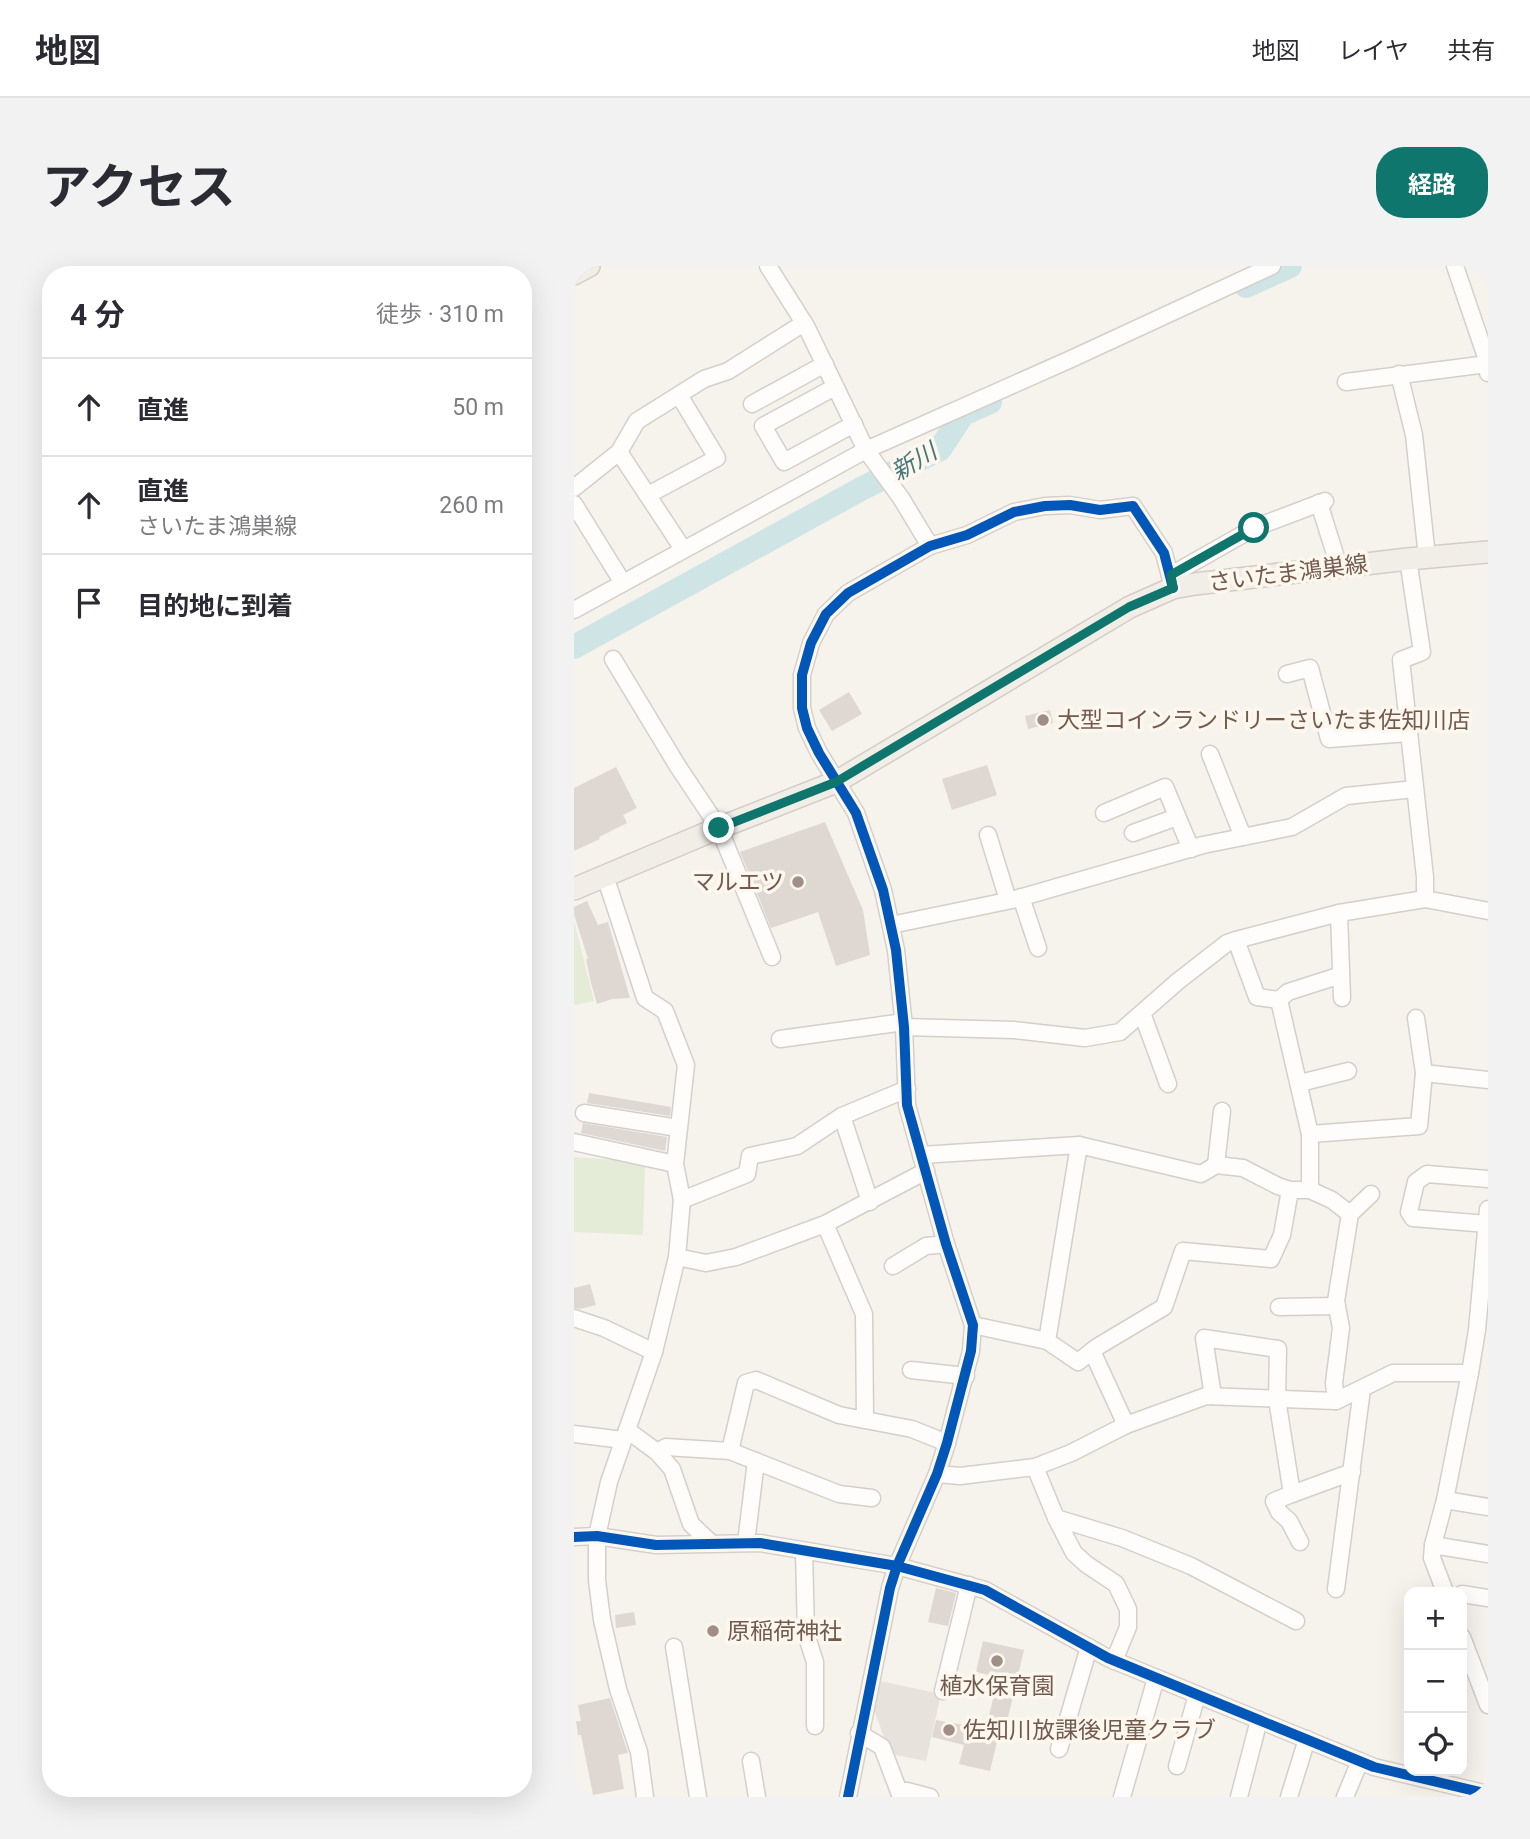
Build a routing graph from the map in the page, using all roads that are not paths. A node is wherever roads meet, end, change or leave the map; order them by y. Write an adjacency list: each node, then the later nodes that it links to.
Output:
1 (589, 266): 6 (main road)
2 (768, 266): 7 (street)
3 (1272, 266): 5 (street)
4 (1455, 266): 9 (street)
5 (1251, 270): 18 (street)
6 (574, 274)
7 (804, 323): 8 (street); 14 (street)
8 (825, 364): 13 (street); 15 (street)
9 (1488, 364): 10 (street); 11 (street)
10 (1488, 373)
11 (1399, 374): 12 (street); 25 (street)
12 (1346, 382)
13 (835, 387): 16 (street); 16 (street)
14 (679, 395): 17 (street); 20 (street)
15 (752, 404)
16 (854, 424): 18 (street)
17 (619, 452): 19 (street); 20 (street)
18 (867, 452): 22 (street); 23 (street)
19 (574, 488)
20 (648, 495): 23 (street)
21 (574, 504): 28 (street)
22 (930, 546): 27 (street); 34 (street)
23 (683, 549): 28 (street)
24 (1488, 552): 25 (main road, さいたま鴻巣線)
25 (1418, 558): 26 (main road, さいたま鴻巣線); 32 (street)
26 (1339, 567): 27 (main road, さいたま鴻巣線); 27 (street)
27 (1172, 581): 34 (main road, さいたま鴻巣線)
28 (622, 583): 29 (street)
29 (574, 610)
30 (613, 659): 38 (street)
31 (1287, 674): 32 (street)
32 (1409, 733): 35 (street)
33 (1210, 754): 41 (street)
34 (836, 782): 38 (main road, さいたま鴻巣線); 49 (street)
35 (1415, 789): 41 (street); 46 (street)
36 (1104, 813): 37 (street)
37 (1177, 817): 39 (street); 42 (street)
38 (719, 828): 43 (main road, さいたま鴻巣線); 52 (street)
39 (1133, 833)
40 (988, 835): 45 (street)
41 (1243, 837): 42 (street)
42 (1191, 849): 45 (street)
43 (606, 876): 44 (main road, さいたま鴻巣線); 69 (street)
44 (574, 889)
45 (1015, 899): 49 (street); 51 (street)
46 (1425, 899): 47 (street); 48 (street)
47 (1488, 911)
48 (1339, 913): 50 (street); 53 (street)
49 (891, 925): 58 (street)
50 (1236, 940): 55 (street); 56 (street)
51 (1038, 948)
52 (772, 957)
53 (1341, 975): 54 (street); 55 (street)
54 (1342, 998)
55 (1279, 1000): 63 (street)
56 (1142, 1013): 58 (street); 64 (street)
57 (1416, 1018): 61 (street)
58 (904, 1025): 59 (street); 65 (street)
59 (780, 1039)
60 (1348, 1071): 63 (street)
61 (1424, 1073): 62 (street); 70 (street)
62 (1488, 1080)
63 (1300, 1083): 70 (street)
64 (1168, 1084)
65 (907, 1089): 68 (street); 73 (street)
66 (1222, 1111): 75 (street)
67 (584, 1113): 69 (street)
68 (842, 1116): 80 (street); 81 (street)
69 (678, 1128): 74 (street)
70 (1310, 1134): 78 (street)
71 (574, 1142): 74 (street)
72 (1079, 1145): 73 (street); 75 (street); 94 (street)
73 (924, 1163): 81 (street); 85 (street)
74 (675, 1164): 80 (street)
75 (1216, 1165): 77 (street)
76 (1488, 1179): 83 (street)
77 (1290, 1190): 78 (street); 95 (street)
78 (1310, 1190): 82 (street)
79 (1371, 1194): 82 (street)
80 (682, 1200): 86 (street)
81 (870, 1202): 84 (street)
82 (1350, 1214): 89 (street)
83 (1487, 1219): 88 (street)
84 (825, 1224): 86 (street); 104 (street)
85 (946, 1244): 87 (street); 92 (street)
86 (677, 1257): 96 (street)
87 (893, 1266)
88 (1485, 1274): 93 (street)
89 (1337, 1306): 90 (street); 103 (street)
90 (1279, 1307)
91 (574, 1318): 96 (street)
92 (973, 1325): 94 (street); 99 (street)
93 (1482, 1331): 98 (street)
94 (1047, 1341): 95 (street)
95 (1092, 1351): 105 (street)
96 (654, 1352): 107 (street)
97 (911, 1370): 99 (street)
98 (1470, 1373): 100 (street); 117 (street)
99 (965, 1376): 108 (street)
100 (1362, 1388): 103 (street); 113 (street)
101 (1213, 1396): 102 (street); 102 (street); 105 (street)
102 (1277, 1399): 103 (street); 115 (street)
103 (1336, 1401)
104 (864, 1420): 108 (street); 109 (street)
105 (1126, 1425): 112 (street)
106 (574, 1434): 107 (street)
107 (625, 1435): 110 (street); 120 (street)
108 (947, 1443): 114 (street)
109 (730, 1451): 110 (street); 111 (street)
110 (657, 1452): 123 (street)
111 (756, 1461): 116 (street); 124 (street)
112 (1035, 1467): 114 (street); 119 (street)
113 (1352, 1472): 115 (street); 131 (street)
114 (937, 1474): 128 (street)
115 (1292, 1494): 122 (street)
116 (872, 1498)
117 (1445, 1500): 118 (street); 125 (street)
118 (1488, 1507)
119 (1056, 1518): 134 (street); 138 (street)
120 (597, 1535): 121 (street); 123 (street); 155 (street)
121 (574, 1537)
122 (1300, 1542)
123 (711, 1543): 124 (street)
124 (746, 1543): 126 (street)
125 (1433, 1545): 127 (street); 130 (street)
126 (804, 1551): 128 (street); 144 (street)
127 (1488, 1554)
128 (897, 1566): 129 (street); 145 (street)
129 (969, 1585): 136 (street); 140 (street)
130 (1444, 1587)
131 (1336, 1589)
132 (1467, 1595): 133 (street)
133 (1488, 1598)
134 (1296, 1621)
135 (674, 1647): 156 (street)
136 (1089, 1647): 138 (street); 147 (street)
137 (1467, 1650): 142 (street)
138 (1114, 1661): 139 (street)
139 (1156, 1678): 141 (street); 160 (street)
140 (943, 1691)
141 (1197, 1695): 143 (street); 150 (street)
142 (1488, 1705)
143 (1259, 1720): 146 (street); 161 (street)
144 (815, 1726)
145 (859, 1733): 153 (street); 158 (street)
146 (1307, 1740): 149 (street); 162 (street)
147 (1059, 1749)
148 (751, 1761): 157 (street)
149 (1360, 1761): 151 (street); 163 (street)
150 (1177, 1766)
151 (1434, 1790): 152 (street)
152 (1464, 1793): 154 (street)
153 (900, 1794): 159 (street)
154 (1488, 1794)
155 (645, 1797)
156 (698, 1797)
157 (757, 1797)
158 (848, 1797)
159 (930, 1797)
160 (1122, 1797)
161 (1239, 1797)
162 (1289, 1797)
163 (1345, 1797)

